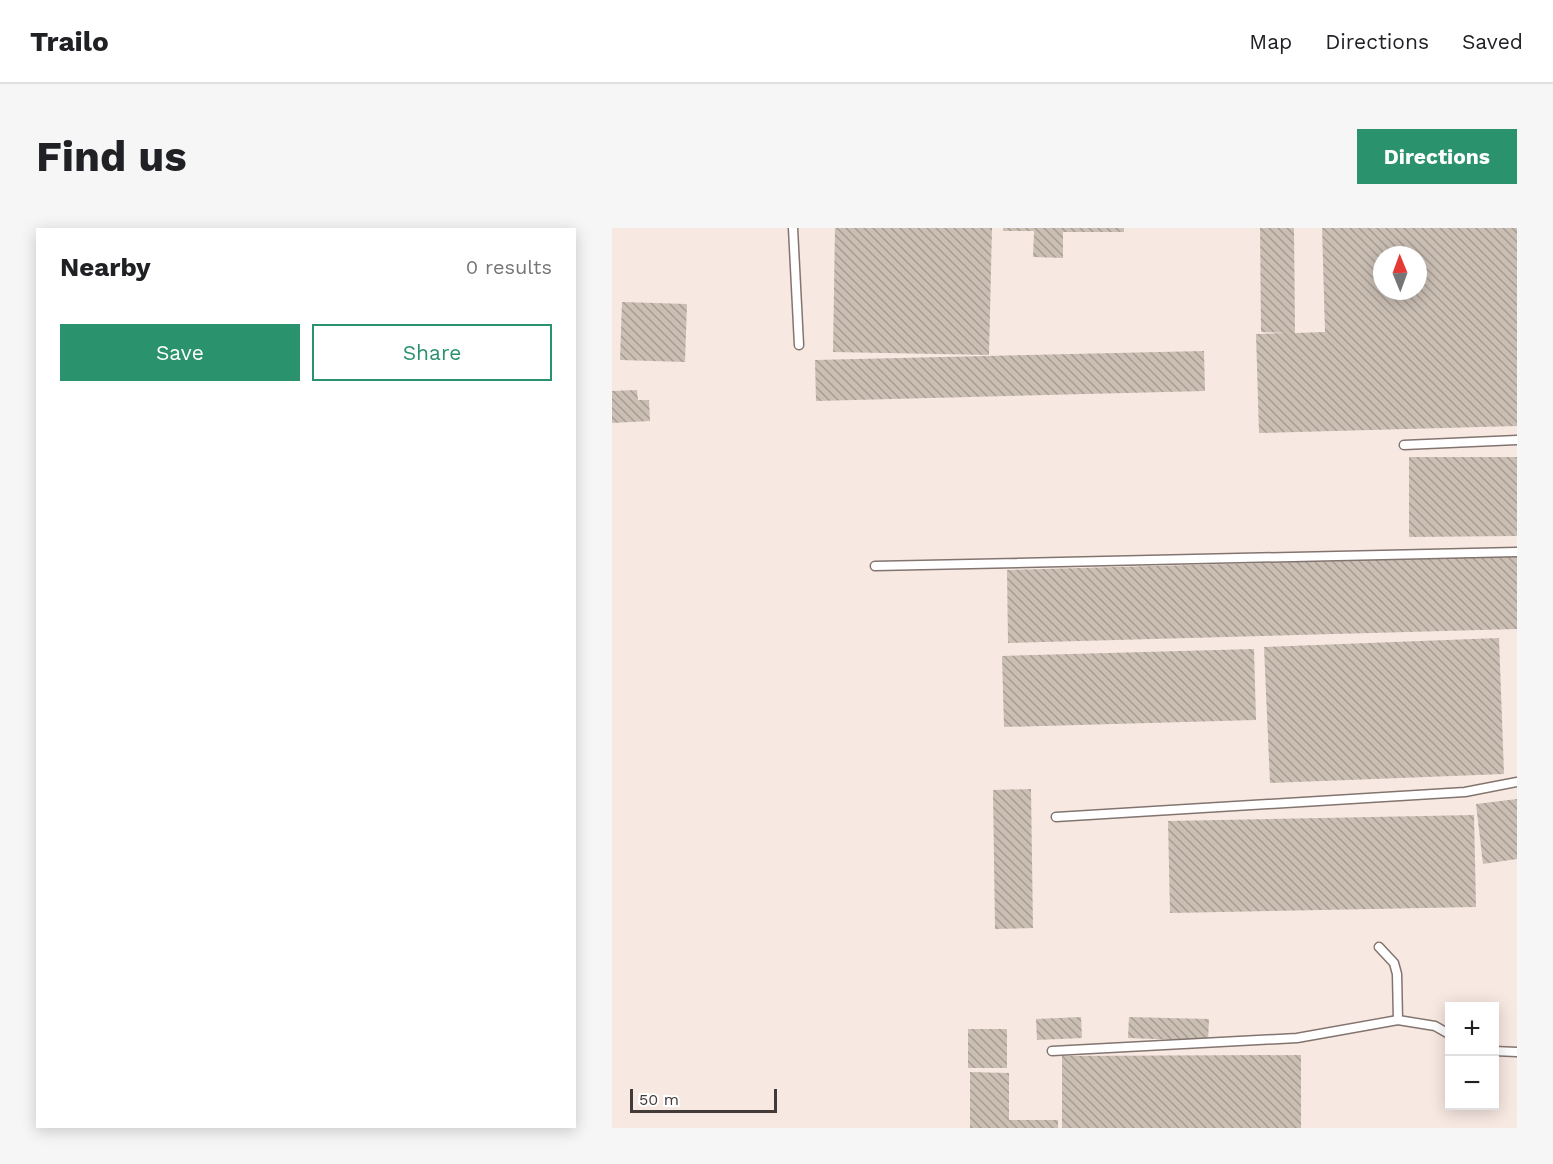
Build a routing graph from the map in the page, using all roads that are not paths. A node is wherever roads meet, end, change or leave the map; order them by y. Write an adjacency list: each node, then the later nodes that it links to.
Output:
1 (793, 228): 2 (lane)
2 (799, 345)
3 (1517, 440): 4 (lane)
4 (1404, 445)
5 (1517, 552): 6 (lane)
6 (875, 566)
7 (1517, 782): 8 (lane)
8 (1056, 817)
9 (1379, 947): 10 (lane)
10 (1398, 1020): 11 (lane); 12 (lane)
11 (1445, 1032)
12 (1052, 1051)
13 (1499, 1051): 14 (lane)
14 (1517, 1052)

